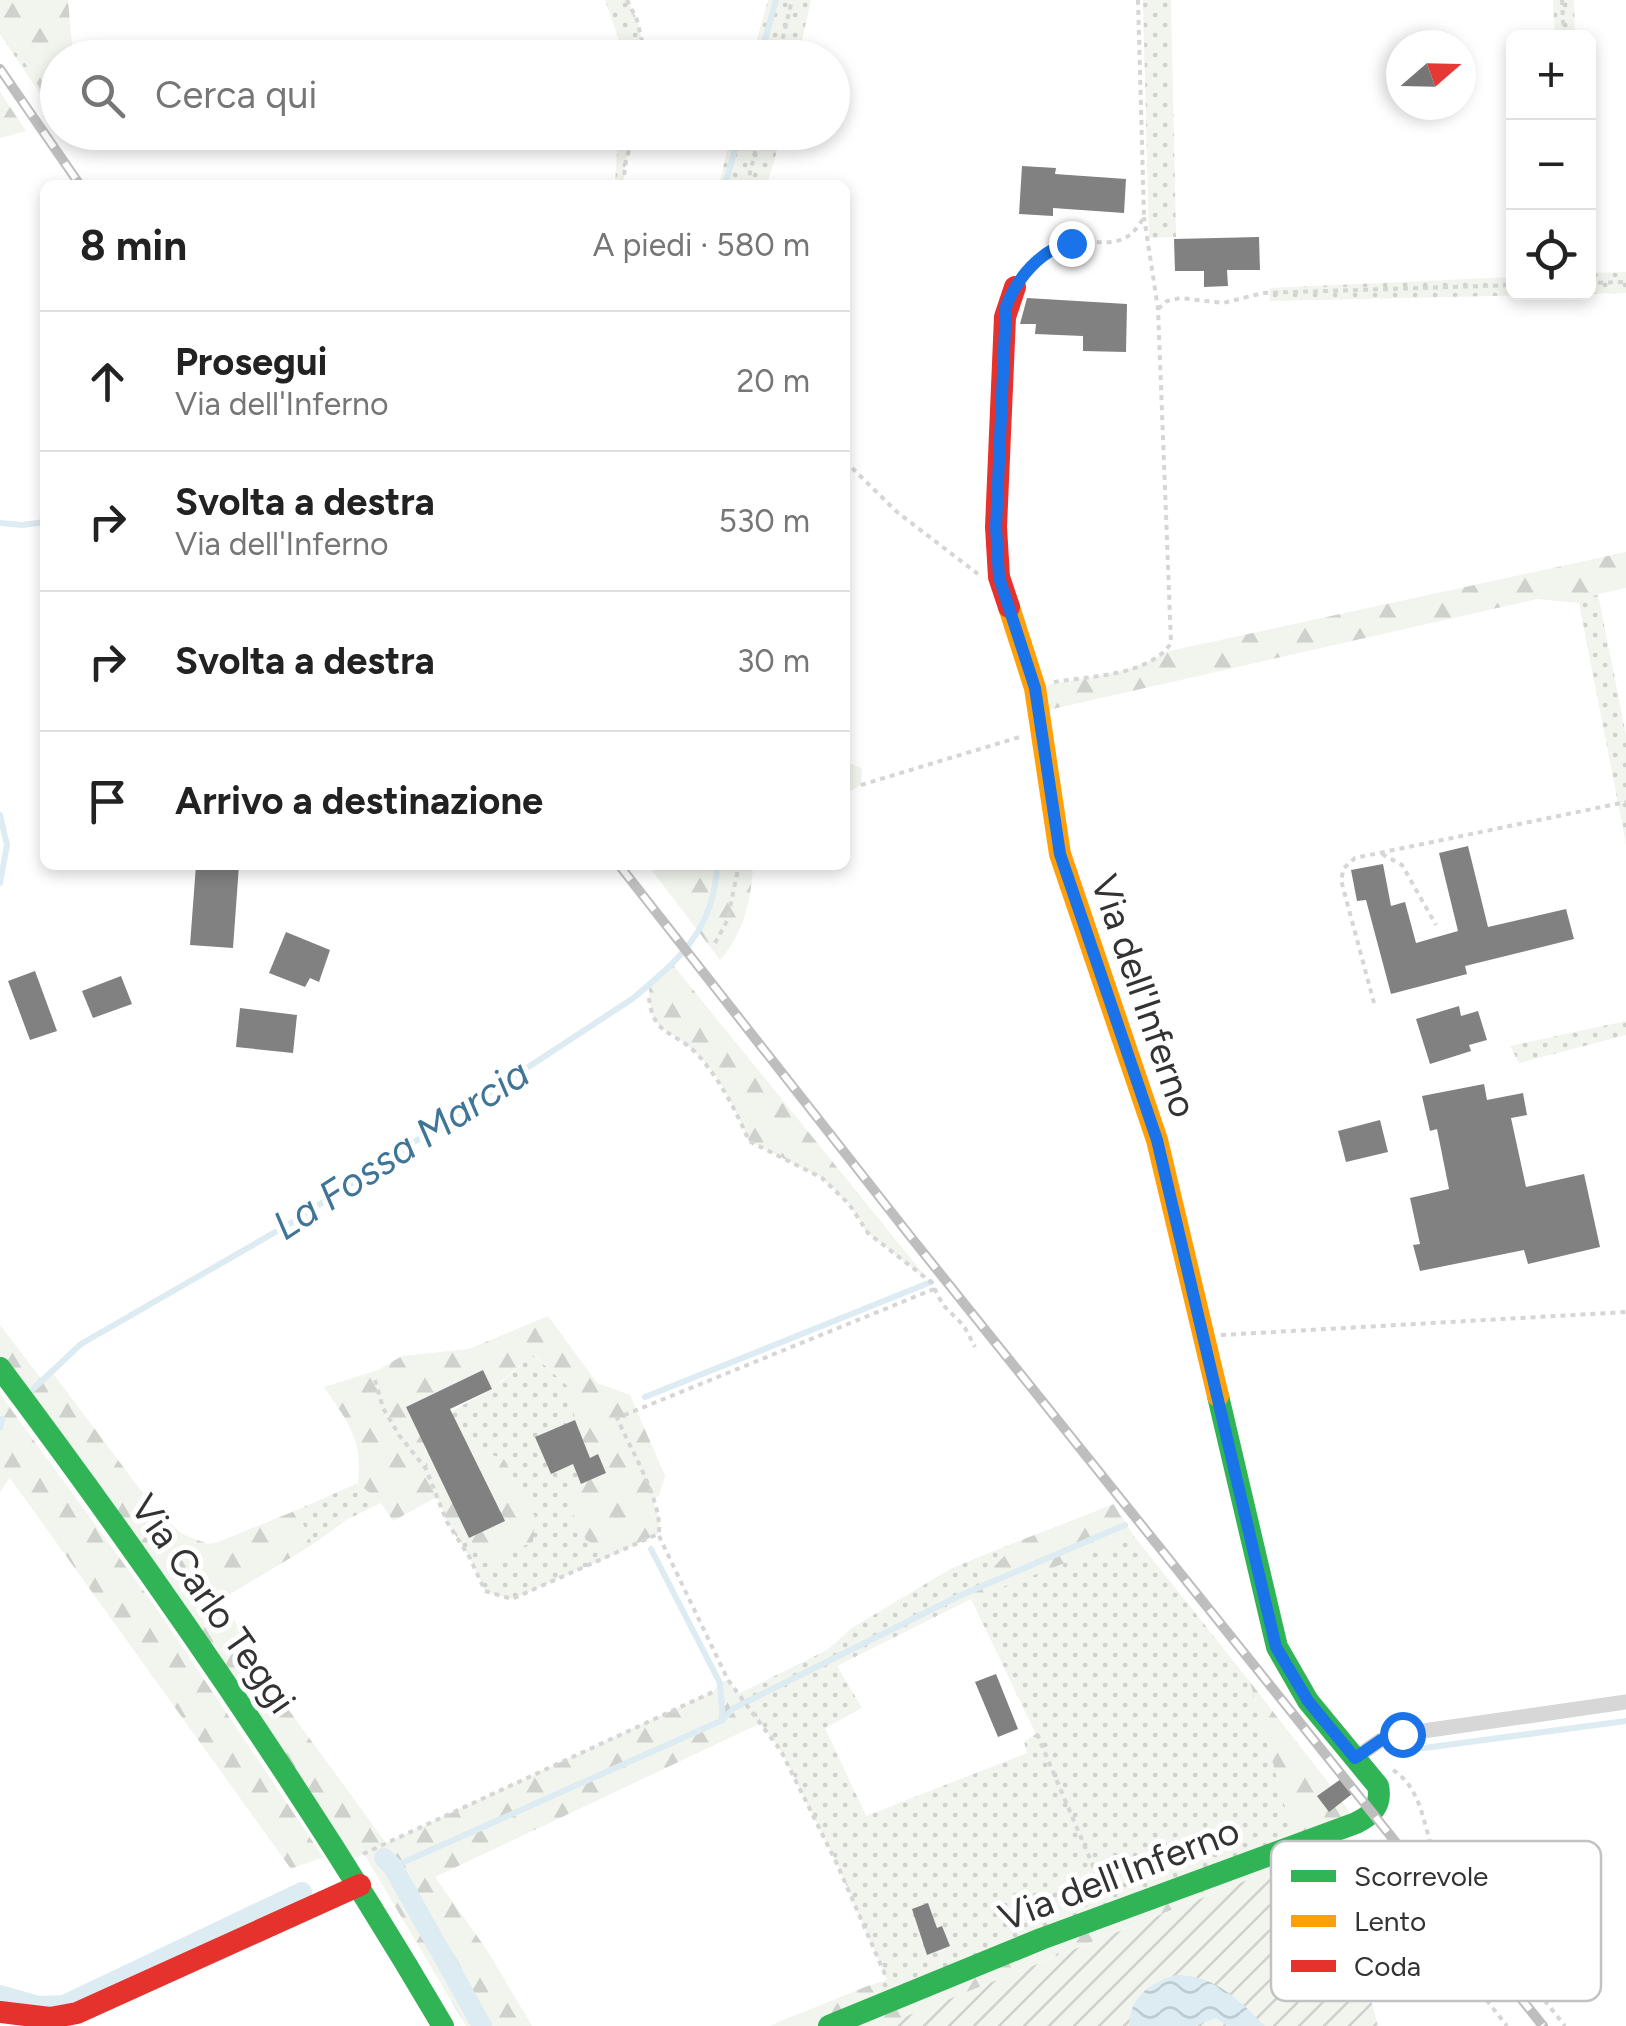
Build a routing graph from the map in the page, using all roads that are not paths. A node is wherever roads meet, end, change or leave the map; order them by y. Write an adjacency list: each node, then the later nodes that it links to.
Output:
1 (1015, 287): 4 (street, Via dell'Inferno)
2 (0, 1368): 7 (street, Via Carlo Teggi)
3 (1626, 1702): 4 (street)
4 (1355, 1758): 5 (street, Via dell'Inferno)
5 (1304, 1841)
6 (1271, 1853): 10 (street, Via dell'Inferno)
7 (360, 1885): 8 (street); 9 (street, Via Carlo Teggi)
8 (0, 2012)
9 (443, 2026)
10 (829, 2026)

